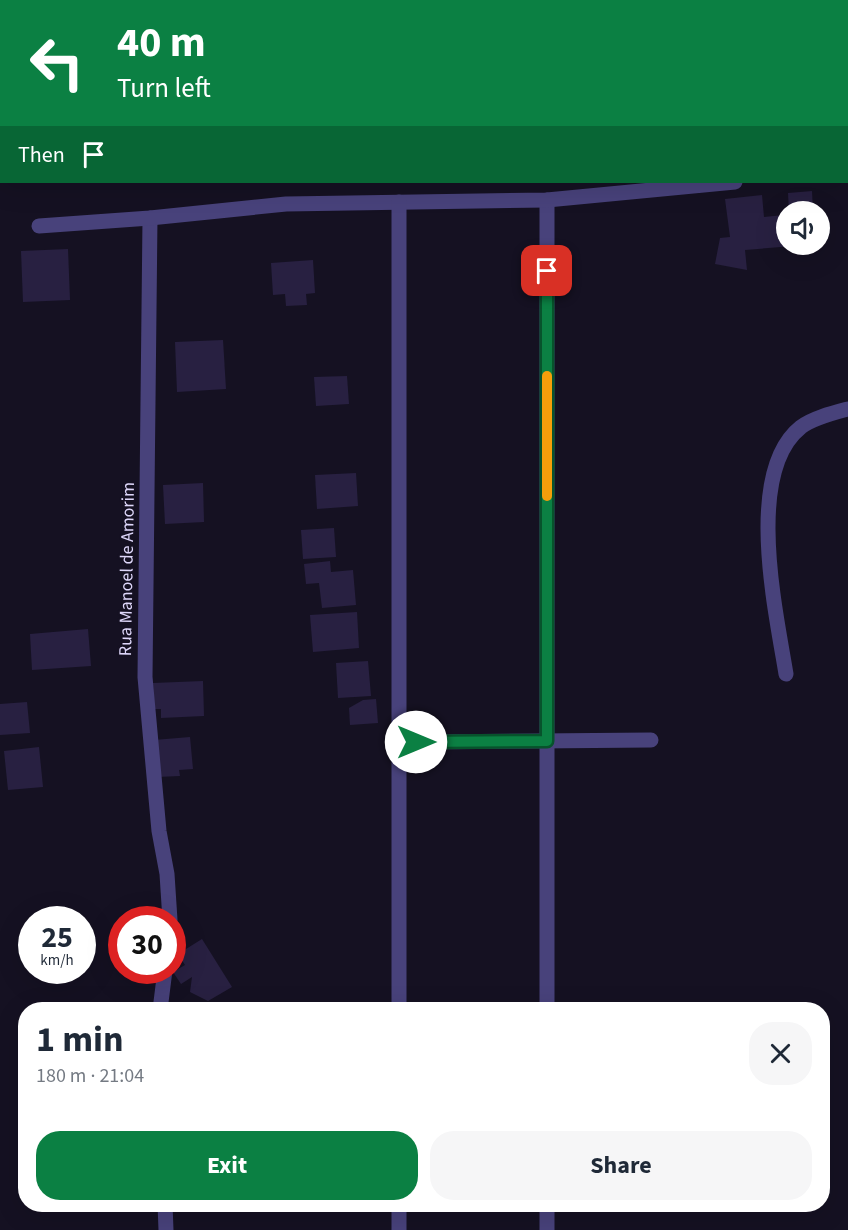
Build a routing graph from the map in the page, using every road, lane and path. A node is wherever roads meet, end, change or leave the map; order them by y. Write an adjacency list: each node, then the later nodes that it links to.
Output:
1 (725, 183): 2 (street)
2 (547, 200): 3 (street); 9 (street)
3 (399, 202): 4 (street); 14 (street)
4 (150, 218): 5 (street); 11 (street, Rua Manoel de Amorim)
5 (39, 226)
6 (848, 409): 7 (street)
7 (786, 674)
8 (651, 740): 9 (street)
9 (547, 741): 10 (street); 15 (street)
10 (416, 742)
11 (169, 906)
12 (163, 984): 13 (street)
13 (161, 1002)
14 (399, 1002)
15 (547, 1002)
16 (165, 1212): 19 (street)
17 (399, 1212): 20 (street)
18 (547, 1212): 21 (street)
19 (166, 1230)
20 (399, 1230)
21 (547, 1230)

